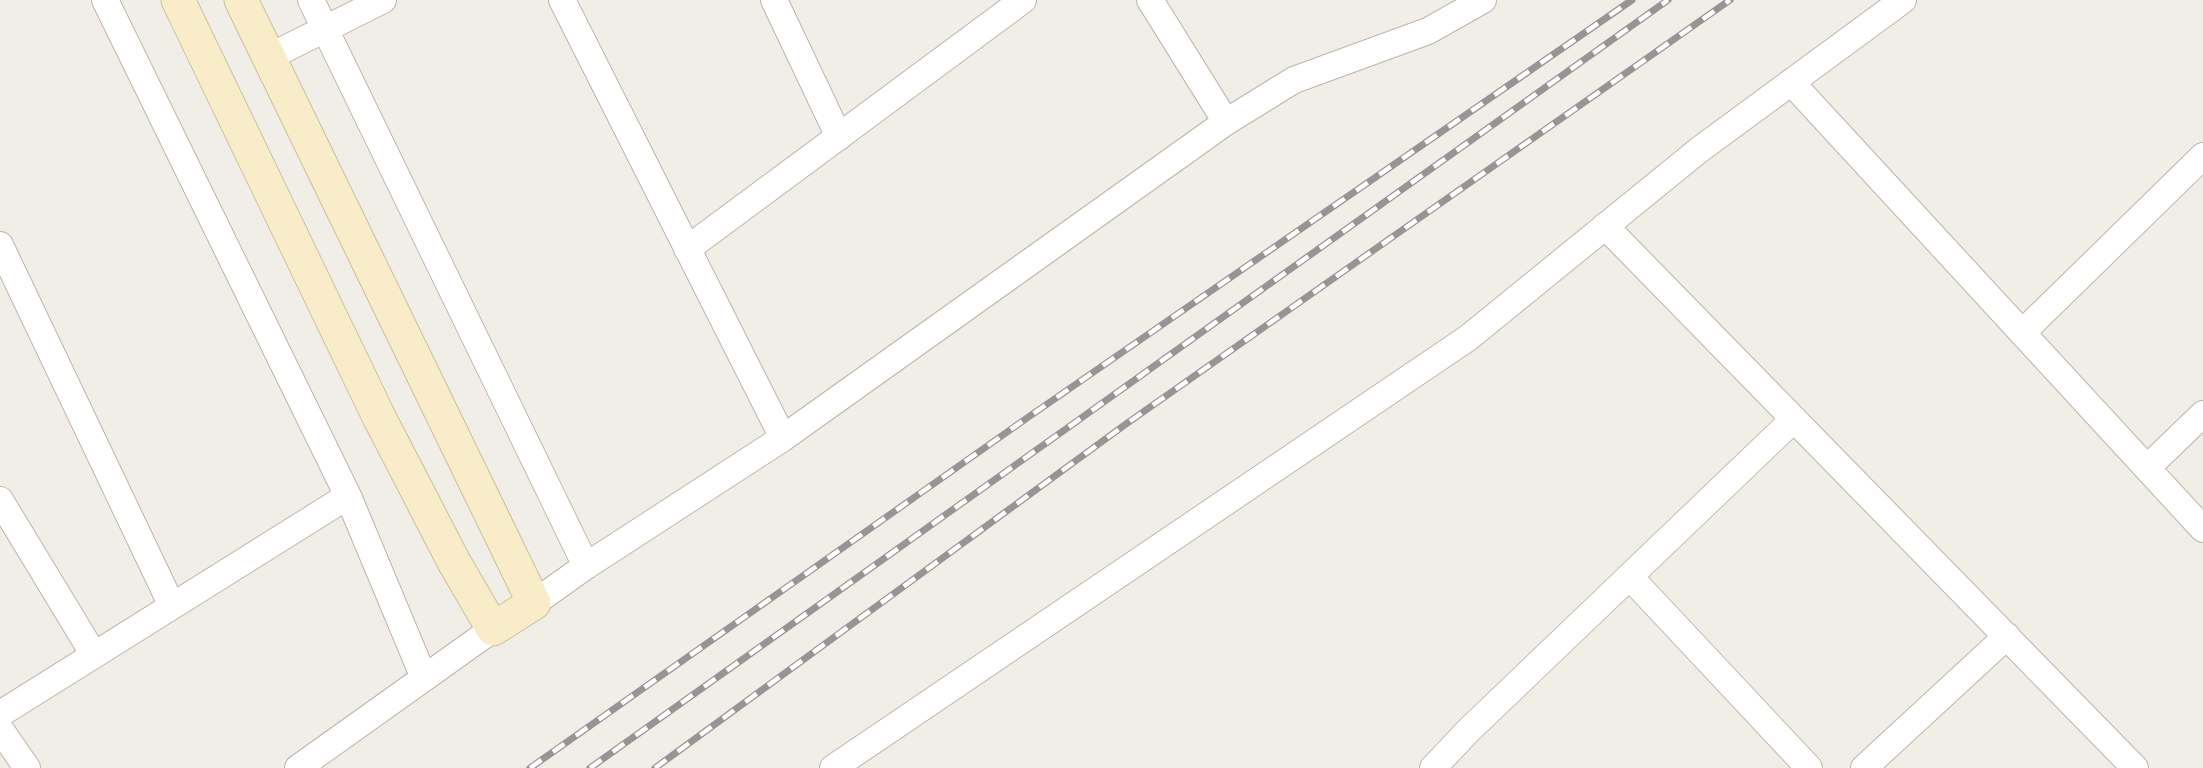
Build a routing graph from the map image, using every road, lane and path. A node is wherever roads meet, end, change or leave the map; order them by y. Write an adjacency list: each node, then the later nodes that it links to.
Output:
1 (105, 0): 26 (street)
2 (178, 0): 33 (street)
3 (241, 0): 13 (street)
4 (311, 0): 12 (street)
5 (383, 0): 12 (street)
6 (562, 0): 20 (street)
7 (774, 0): 16 (street)
8 (1023, 0): 16 (street)
9 (1150, 0): 15 (street)
10 (1483, 0): 15 (street)
11 (1903, 0): 14 (street)
12 (325, 28): 13 (street); 29 (street)
13 (269, 57): 31 (street)
14 (1791, 82): 18 (street); 21 (street)
15 (1226, 122): 24 (street)
16 (839, 136): 20 (street)
17 (2203, 156): 21 (street)
18 (1605, 226): 23 (street); 42 (street)
19 (0, 245): 32 (street)
20 (687, 249): 24 (street)
21 (2022, 333): 25 (street)
22 (2203, 414): 25 (street)
23 (1787, 426): 30 (street); 34 (street)
24 (783, 438): 29 (street)
25 (2147, 468): 28 (street)
26 (348, 496): 32 (street); 36 (street)
27 (0, 500): 35 (street)
28 (2203, 529)
29 (586, 566): 31 (street)
30 (1630, 577): 39 (street); 43 (street)
31 (534, 603): 33 (street)
32 (172, 606): 35 (street)
33 (493, 629): 36 (street)
34 (2007, 636): 44 (street); 45 (street)
35 (94, 655): 37 (street)
36 (424, 678): 41 (street)
37 (0, 714)
38 (0, 729): 40 (street)
39 (1436, 765)
40 (27, 768)
41 (298, 768)
42 (833, 768)
43 (1809, 768)
44 (1864, 768)
45 (2135, 768)

